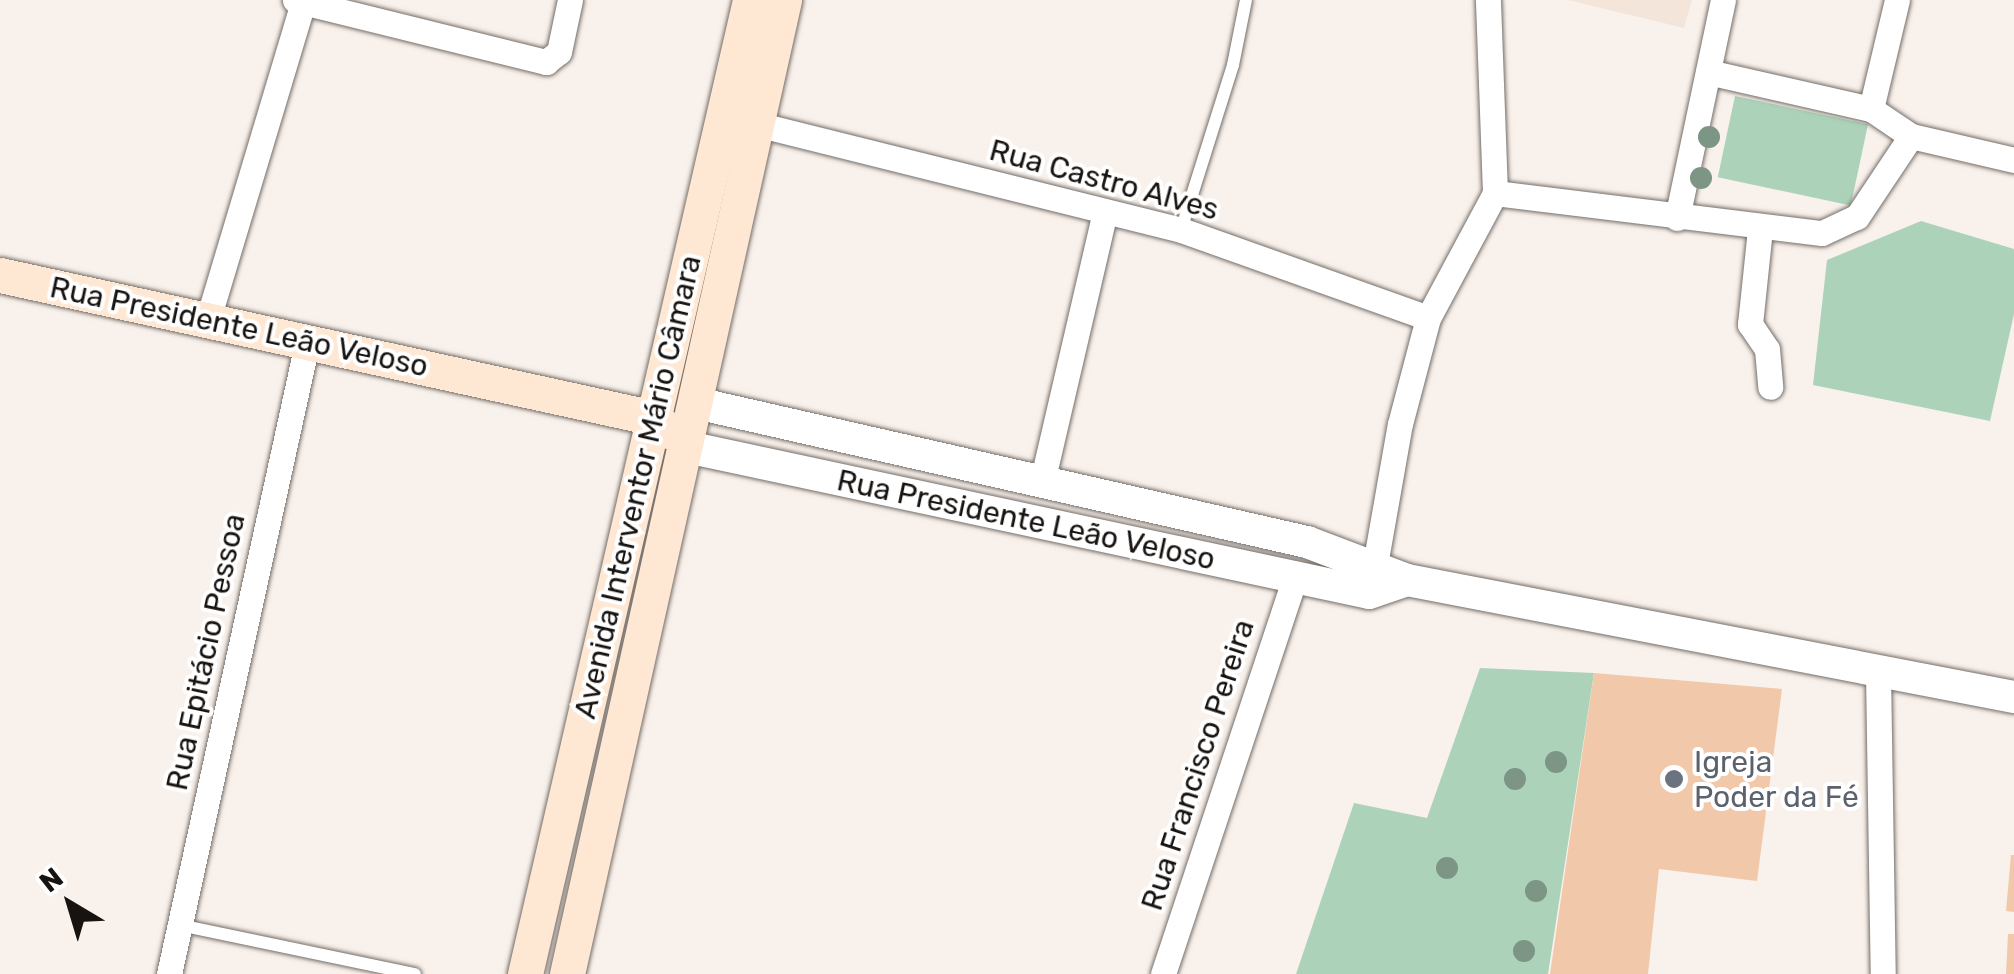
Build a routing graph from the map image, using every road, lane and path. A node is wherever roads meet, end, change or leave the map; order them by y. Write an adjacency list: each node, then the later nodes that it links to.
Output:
1 (570, 0): 8 (street)
2 (750, 0): 25 (main road, Avenida Interventor Mário Câmara)
3 (784, 0): 11 (main road, Avenida Interventor Mário Câmara)
4 (1246, 0): 18 (lane)
5 (1488, 0): 14 (street)
6 (1723, 0): 9 (street)
7 (1898, 0): 10 (street)
8 (301, 1): 21 (street)
9 (1708, 72): 10 (street); 16 (street)
10 (1871, 109): 12 (street)
11 (756, 124): 15 (street, Rua Castro Alves); 24 (main road, Avenida Interventor Mário Câmara)
12 (1911, 136): 13 (street); 17 (street)
13 (2014, 160)
14 (1495, 194): 16 (street); 20 (street)
15 (1105, 212): 18 (street, Rua Castro Alves); 27 (street)
16 (1677, 218): 17 (street)
17 (1760, 229): 23 (street)
18 (1181, 230): 20 (street, Rua Castro Alves)
19 (0, 274): 21 (main road, Rua Presidente Leão Veloso)
20 (1428, 318): 29 (street)
21 (208, 319): 22 (main road, Rua Presidente Leão Veloso)
22 (306, 343): 25 (main road, Rua Presidente Leão Veloso); 32 (street, Rua Epitácio Pessoa)
23 (1770, 387)
24 (696, 403): 25 (main road); 26 (main road, Avenida Interventor Mário Câmara); 27 (street, Rua Presidente Leão Veloso)
25 (654, 418): 26 (main road, Rua Presidente Leão Veloso); 35 (main road, Avenida Interventor Mário Câmara)
26 (687, 447): 28 (street, Rua Presidente Leão Veloso); 36 (main road, Avenida Interventor Mário Câmara)
27 (1043, 478): 29 (street, Rua Presidente Leão Veloso)
28 (1295, 577): 29 (street, Rua Presidente Leão Veloso); 37 (street, Rua Francisco Pereira)
29 (1373, 578): 30 (street, Rua Presidente Leão Veloso)
30 (1878, 672): 31 (street, Rua Presidente Leão Veloso); 38 (street)
31 (2014, 698)
32 (180, 925): 33 (street, Rua Epitácio Pessoa); 34 (lane)
33 (168, 974)
34 (415, 974)
35 (525, 974)
36 (567, 974)
37 (1163, 974)
38 (1882, 974)

